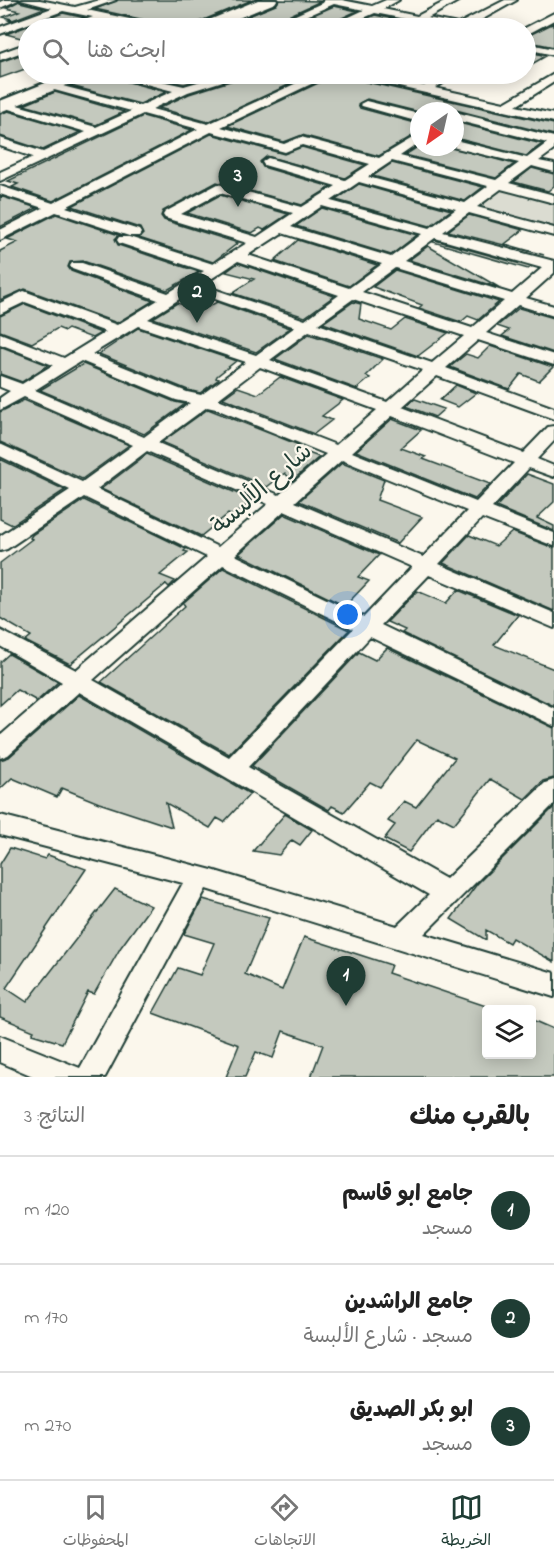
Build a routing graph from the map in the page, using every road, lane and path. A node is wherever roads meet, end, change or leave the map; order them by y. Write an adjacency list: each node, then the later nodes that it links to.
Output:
1 (13, 0): 9 (street)
2 (31, 0): 10 (street)
3 (111, 0): 10 (street)
4 (270, 0): 16 (main road)
5 (333, 0): 11 (street); 17 (street)
6 (394, 0): 11 (street)
7 (455, 0): 20 (street)
8 (512, 0): 21 (street)
9 (0, 4)
10 (66, 9): 13 (street); 14 (street)
11 (374, 10): 18 (street); 19 (street)
12 (554, 16): 23 (street)
13 (103, 17): 15 (street)
14 (39, 18)
15 (108, 18)
16 (226, 18)
17 (294, 18)
18 (356, 18)
19 (413, 18)
20 (420, 18)
21 (479, 18)
22 (18, 25): 24 (street)
23 (536, 26)
24 (0, 31)
25 (536, 48): 27 (street)
26 (18, 50): 28 (street)
27 (554, 52)
28 (0, 57)
29 (554, 77): 42 (street)
30 (56, 84): 36 (main road)
31 (159, 84): 38 (street)
32 (201, 84): 38 (street)
33 (304, 84): 48 (street)
34 (409, 84): 37 (street)
35 (435, 84): 37 (street)
36 (51, 86): 41 (main road); 44 (street)
37 (426, 89): 39 (street)
38 (184, 90): 44 (street)
39 (477, 100): 42 (street); 43 (street)
40 (366, 105): 45 (street)
41 (3, 106): 49 (street)
42 (506, 107): 47 (street)
43 (464, 109)
44 (141, 110): 48 (street); 49 (street)
45 (410, 116)
46 (464, 118): 51 (street)
47 (554, 118)
48 (212, 129): 55 (street); 66 (street)
49 (96, 131): 54 (street)
50 (0, 142): 54 (street)
51 (554, 143): 57 (street)
52 (410, 144): 55 (street)
53 (464, 146): 57 (street)
54 (44, 156): 59 (street)
55 (386, 160): 60 (street); 61 (street)
56 (268, 162): 60 (street)
57 (530, 162): 58 (street); 61 (street)
58 (554, 168)
59 (0, 177)
60 (352, 181): 64 (street); 65 (street)
61 (498, 185): 63 (street); 65 (street)
62 (0, 190): 66 (street)
63 (554, 199)
64 (321, 202): 67 (street); 70 (street)
65 (467, 207): 69 (street); 70 (street)
66 (55, 208): 71 (street); 77 (street)
67 (304, 212): 68 (street); 72 (street)
68 (280, 228): 72 (street); 74 (street)
69 (554, 231)
70 (431, 233): 74 (street); 76 (street)
71 (0, 236)
72 (259, 242): 73 (street)
73 (237, 256): 77 (street); 79 (street)
74 (394, 260): 79 (street); 80 (street)
75 (77, 266): 81 (street)
76 (553, 266): 80 (street, شارع الألبسة)
77 (216, 270): 78 (street)
78 (190, 286): 81 (street); 85 (street)
79 (351, 292): 85 (street); 87 (street)
80 (516, 298): 83 (street); 87 (street, شارع الألبسة)
81 (170, 299): 84 (street)
82 (0, 309): 86 (street)
83 (554, 311)
84 (136, 320): 86 (street); 91 (street)
85 (306, 324): 91 (street); 92 (street)
86 (118, 331): 89 (street)
87 (476, 333): 90 (street); 92 (street, شارع الألبسة)
88 (0, 338): 89 (street)
89 (72, 359): 94 (street); 95 (street)
90 (554, 360)
91 (258, 361): 95 (street); 97 (street)
92 (435, 369): 97 (street, شارع الألبسة); 98 (street)
93 (0, 381): 94 (street)
94 (23, 391): 96 (street); 100 (street)
95 (204, 402): 100 (street); 102 (street)
96 (0, 405)
97 (390, 409): 102 (street, شارع الألبسة); 103 (street)
98 (554, 414)
99 (554, 431): 103 (street)
100 (144, 444): 105 (street); 106 (street)
101 (0, 449): 105 (street)
102 (339, 454): 106 (street, شارع الألبسة); 107 (street)
103 (526, 461): 104 (street); 107 (street)
104 (554, 472)
105 (83, 490): 109 (street); 110 (street)
106 (282, 504): 110 (street, شارع الألبسة); 111 (street)
107 (479, 510): 108 (street); 111 (street)
108 (554, 540)
109 (0, 545)
110 (221, 556): 113 (street); 115 (street, شارع الألبسة)
111 (427, 564): 112 (street); 113 (street)
112 (554, 621)
113 (367, 627): 116 (street); 118 (street)
114 (0, 637): 115 (street)
115 (79, 682): 117 (street, شارع الألبسة); 118 (street)
116 (554, 718)
117 (0, 749)
118 (232, 769): 122 (street)
119 (554, 789): 122 (street)
120 (0, 825): 121 (street)
121 (199, 877): 123 (street); 127 (street)
122 (448, 893): 123 (street)
123 (402, 938): 124 (street)
124 (554, 986)
125 (0, 1049): 126 (street)
126 (69, 1077)
127 (90, 1077)

